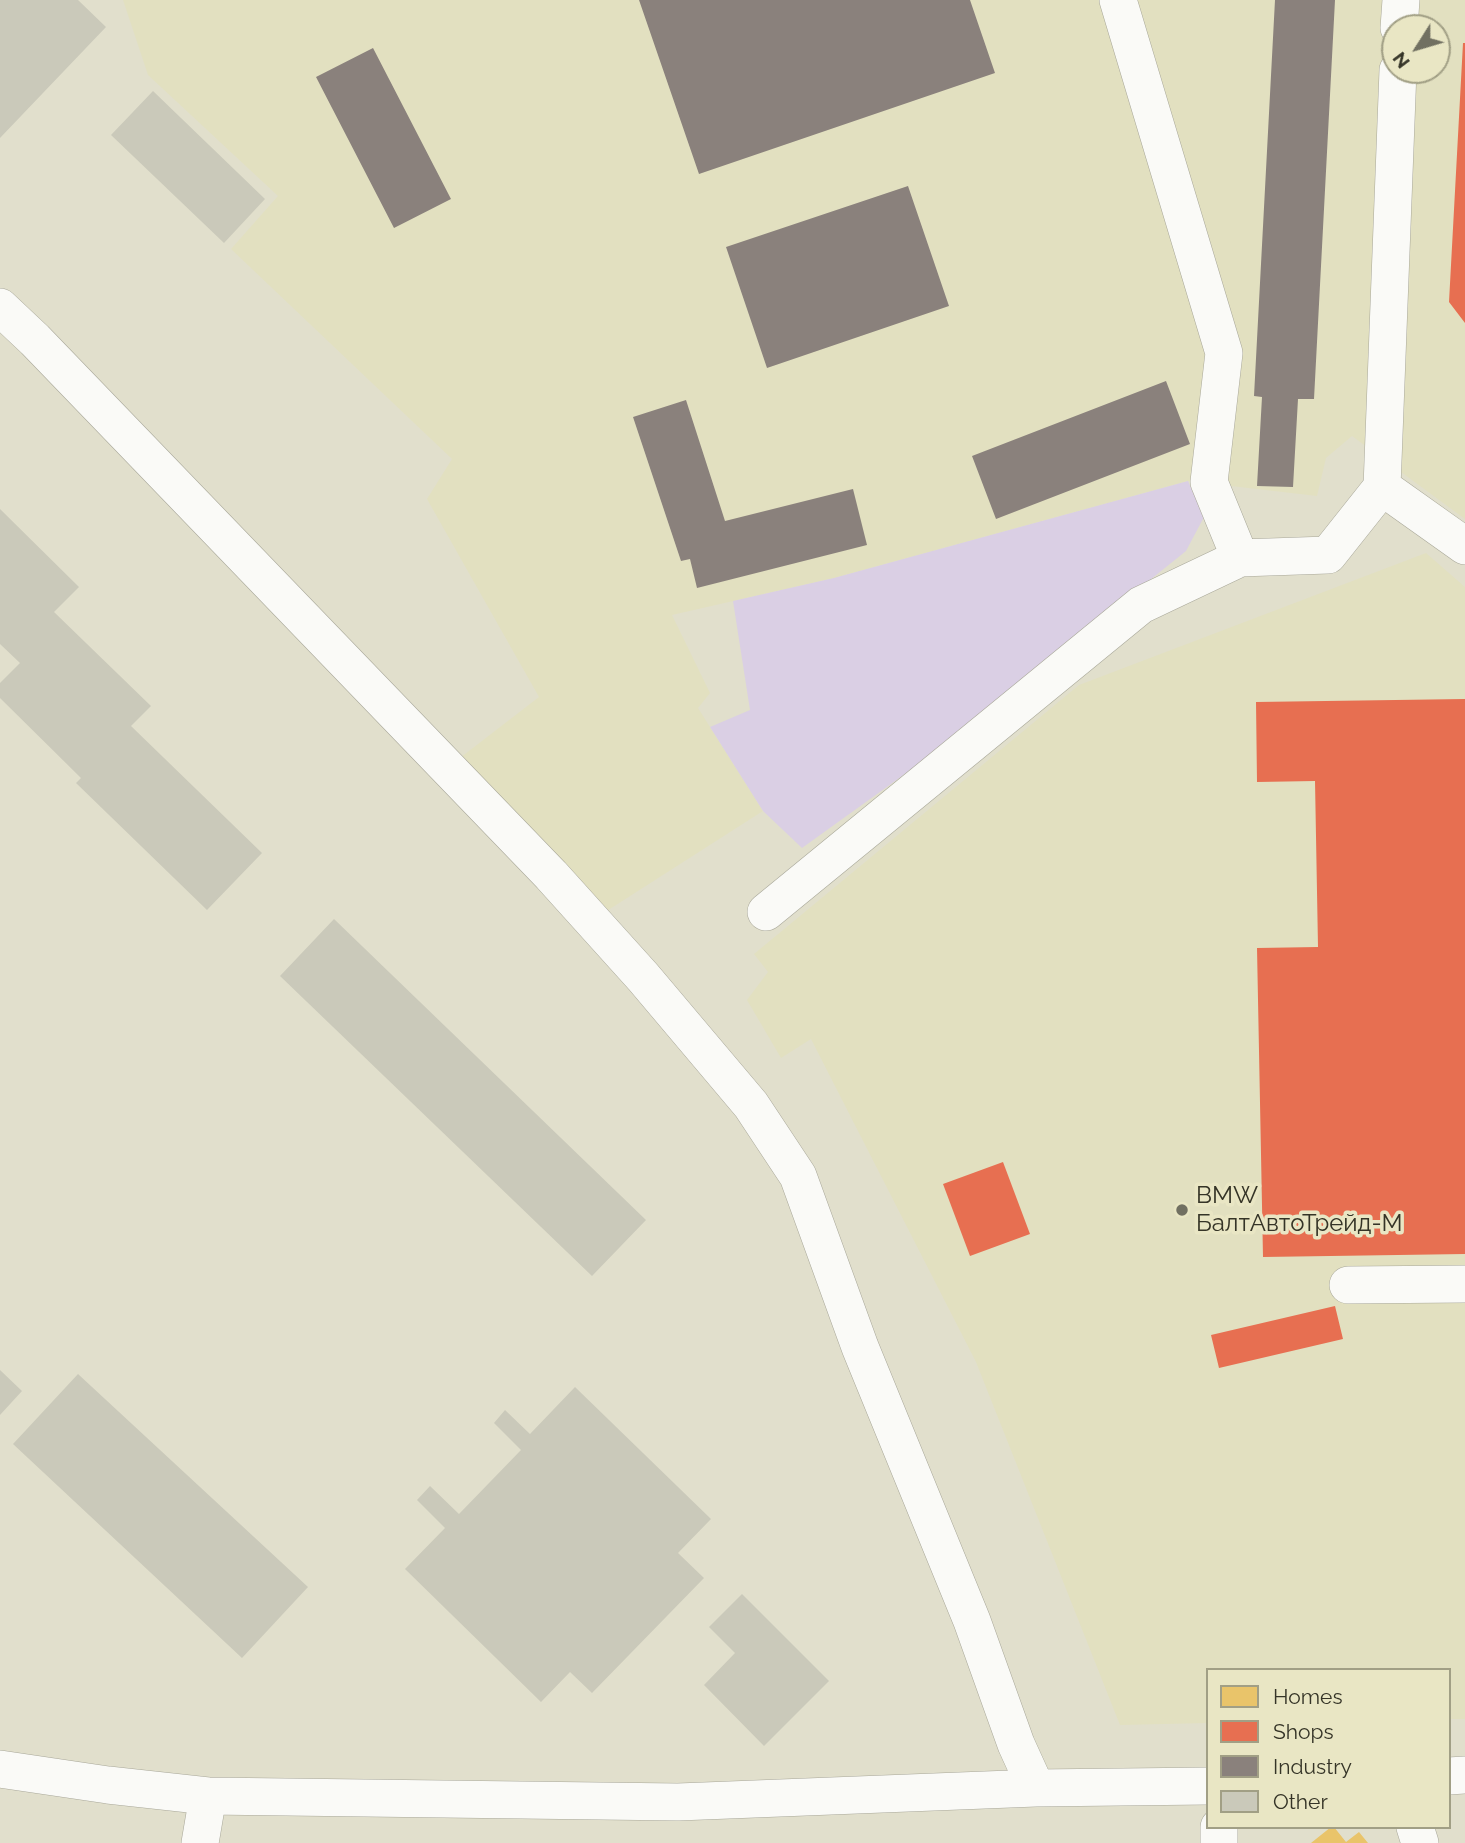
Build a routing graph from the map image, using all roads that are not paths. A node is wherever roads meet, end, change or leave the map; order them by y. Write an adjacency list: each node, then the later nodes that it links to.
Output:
1 (1118, 0): 6 (street)
2 (1397, 84): 4 (street)
3 (0, 307): 12 (street)
4 (1382, 487): 5 (street); 6 (street)
5 (1465, 546)
6 (1240, 558): 7 (street)
7 (766, 912)
8 (1465, 1284): 9 (street)
9 (1348, 1285)
10 (0, 1769): 13 (street)
11 (1206, 1786): 12 (street)
12 (1036, 1788): 13 (street)
13 (208, 1796): 14 (street)
14 (200, 1843)

